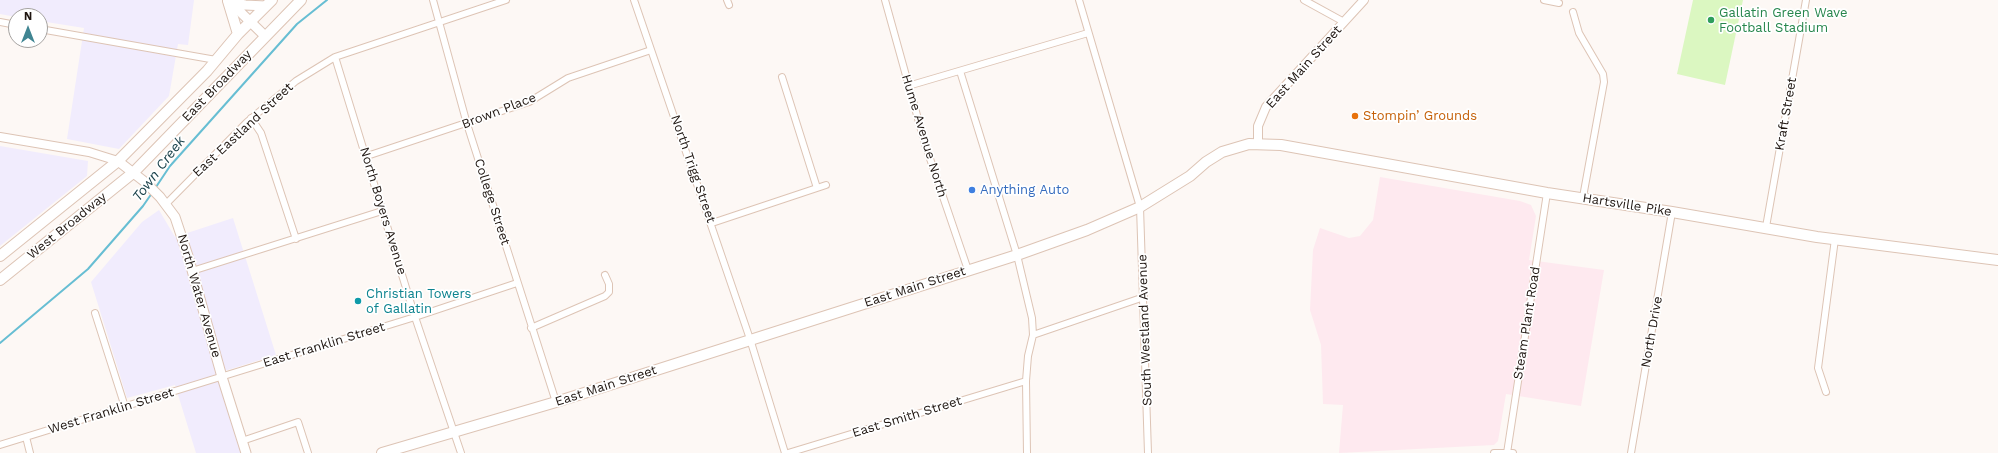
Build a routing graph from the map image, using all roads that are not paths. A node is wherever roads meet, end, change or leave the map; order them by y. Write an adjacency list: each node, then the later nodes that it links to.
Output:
1 (228, 0): 12 (main road); 16 (main road); 20 (main road)
2 (301, 0): 21 (main road, East Broadway)
3 (433, 0): 15 (street, College Street)
4 (506, 0): 15 (street, East Eastland Street)
5 (634, 0): 22 (street, North Trigg Street)
6 (885, 0): 27 (street, Hume Avenue North)
7 (1079, 0): 19 (street, South Westland Avenue)
8 (1304, 0): 17 (street)
9 (1364, 0): 17 (street, East Main Street)
10 (1544, 0): 13 (street)
11 (1806, 0): 44 (street, Kraft Street)
12 (269, 3): 16 (main road, East Broadway)
13 (1559, 3)
14 (1573, 12): 38 (street)
15 (439, 21): 23 (street, East Eastland Street); 29 (street, College Street)
16 (249, 22): 20 (main road, East Broadway); 21 (main road)
17 (1344, 22): 31 (street, East Main Street)
18 (48, 30): 24 (street)
19 (1088, 33): 25 (street); 40 (street, South Westland Avenue)
20 (238, 34): 24 (main road, East Broadway)
21 (265, 36): 34 (main road, East Broadway)
22 (651, 50): 29 (street, Brown Place); 43 (street, North Trigg Street)
23 (335, 57): 28 (street, East Eastland Street); 32 (street, North Boyers Avenue)
24 (216, 60): 33 (main road, East Broadway)
25 (960, 71): 27 (street); 47 (street)
26 (782, 77): 36 (street)
27 (908, 86): 50 (street, Hume Avenue North)
28 (251, 118): 39 (street, East Eastland Street); 45 (street)
29 (467, 124): 32 (street, Brown Place); 54 (street, College Street)
30 (0, 137): 33 (street)
31 (1258, 143): 37 (main road, Hartsville Pike); 40 (main road, East Main Street)
32 (367, 156): 41 (street, North Boyers Avenue)
33 (118, 161): 34 (main road, North Water Avenue); 48 (main road, West Broadway)
34 (134, 172): 39 (main road, North Water Avenue); 53 (main road, West Broadway)
35 (826, 185): 36 (street)
36 (816, 188): 43 (street)
37 (1548, 193): 38 (main road, Hartsville Pike); 80 (street, Steam Plant Road)
38 (1583, 197): 42 (main road, Hartsville Pike)
39 (163, 201): 51 (main road, North Water Avenue)
40 (1140, 207): 47 (main road, East Main Street); 55 (street, South Westland Avenue)
41 (382, 211): 45 (street); 57 (street, North Boyers Avenue)
42 (1672, 212): 44 (main road, Hartsville Pike); 81 (street, North Drive)
43 (712, 223): 60 (street, North Trigg Street)
44 (1766, 227): 46 (main road, Hartsville Pike)
45 (296, 239): 51 (street)
46 (1836, 239): 49 (main road, Hartsville Pike); 63 (street)
47 (1017, 255): 50 (main road, East Main Street); 59 (street)
48 (0, 256)
49 (1998, 260)
50 (968, 270): 60 (main road, East Main Street)
51 (192, 271): 61 (main road, North Water Avenue)
52 (605, 275): 58 (street)
53 (0, 280)
54 (517, 284): 57 (street, East Franklin Street); 58 (street, College Street)
55 (1144, 297): 59 (street); 78 (street, South Westland Avenue)
56 (95, 313): 65 (street)
57 (415, 317): 61 (street, East Franklin Street); 66 (street, North Boyers Avenue)
58 (531, 328): 64 (street, College Street)
59 (1033, 335): 62 (street)
60 (750, 339): 64 (main road, East Main Street); 75 (street, North Trigg Street)
61 (222, 377): 65 (street, West Franklin Street); 68 (main road, North Water Avenue)
62 (1026, 381): 76 (street, East Smith Street); 77 (street)
63 (1826, 392)
64 (556, 402): 66 (main road, East Main Street)
65 (125, 407): 67 (street, West Franklin Street)
66 (454, 433): 73 (main road, East Main Street); 74 (street, North Boyers Avenue)
67 (26, 437): 69 (street, West Franklin Street); 70 (street)
68 (242, 441): 71 (main road, North Water Avenue); 72 (street)
69 (0, 445)
70 (30, 453)
71 (246, 453)
72 (308, 453)
73 (382, 453)
74 (461, 453)
75 (785, 453)
76 (788, 453)
77 (1028, 453)
78 (1148, 453)
79 (1494, 453): 80 (street)
80 (1509, 453)
81 (1631, 453)

